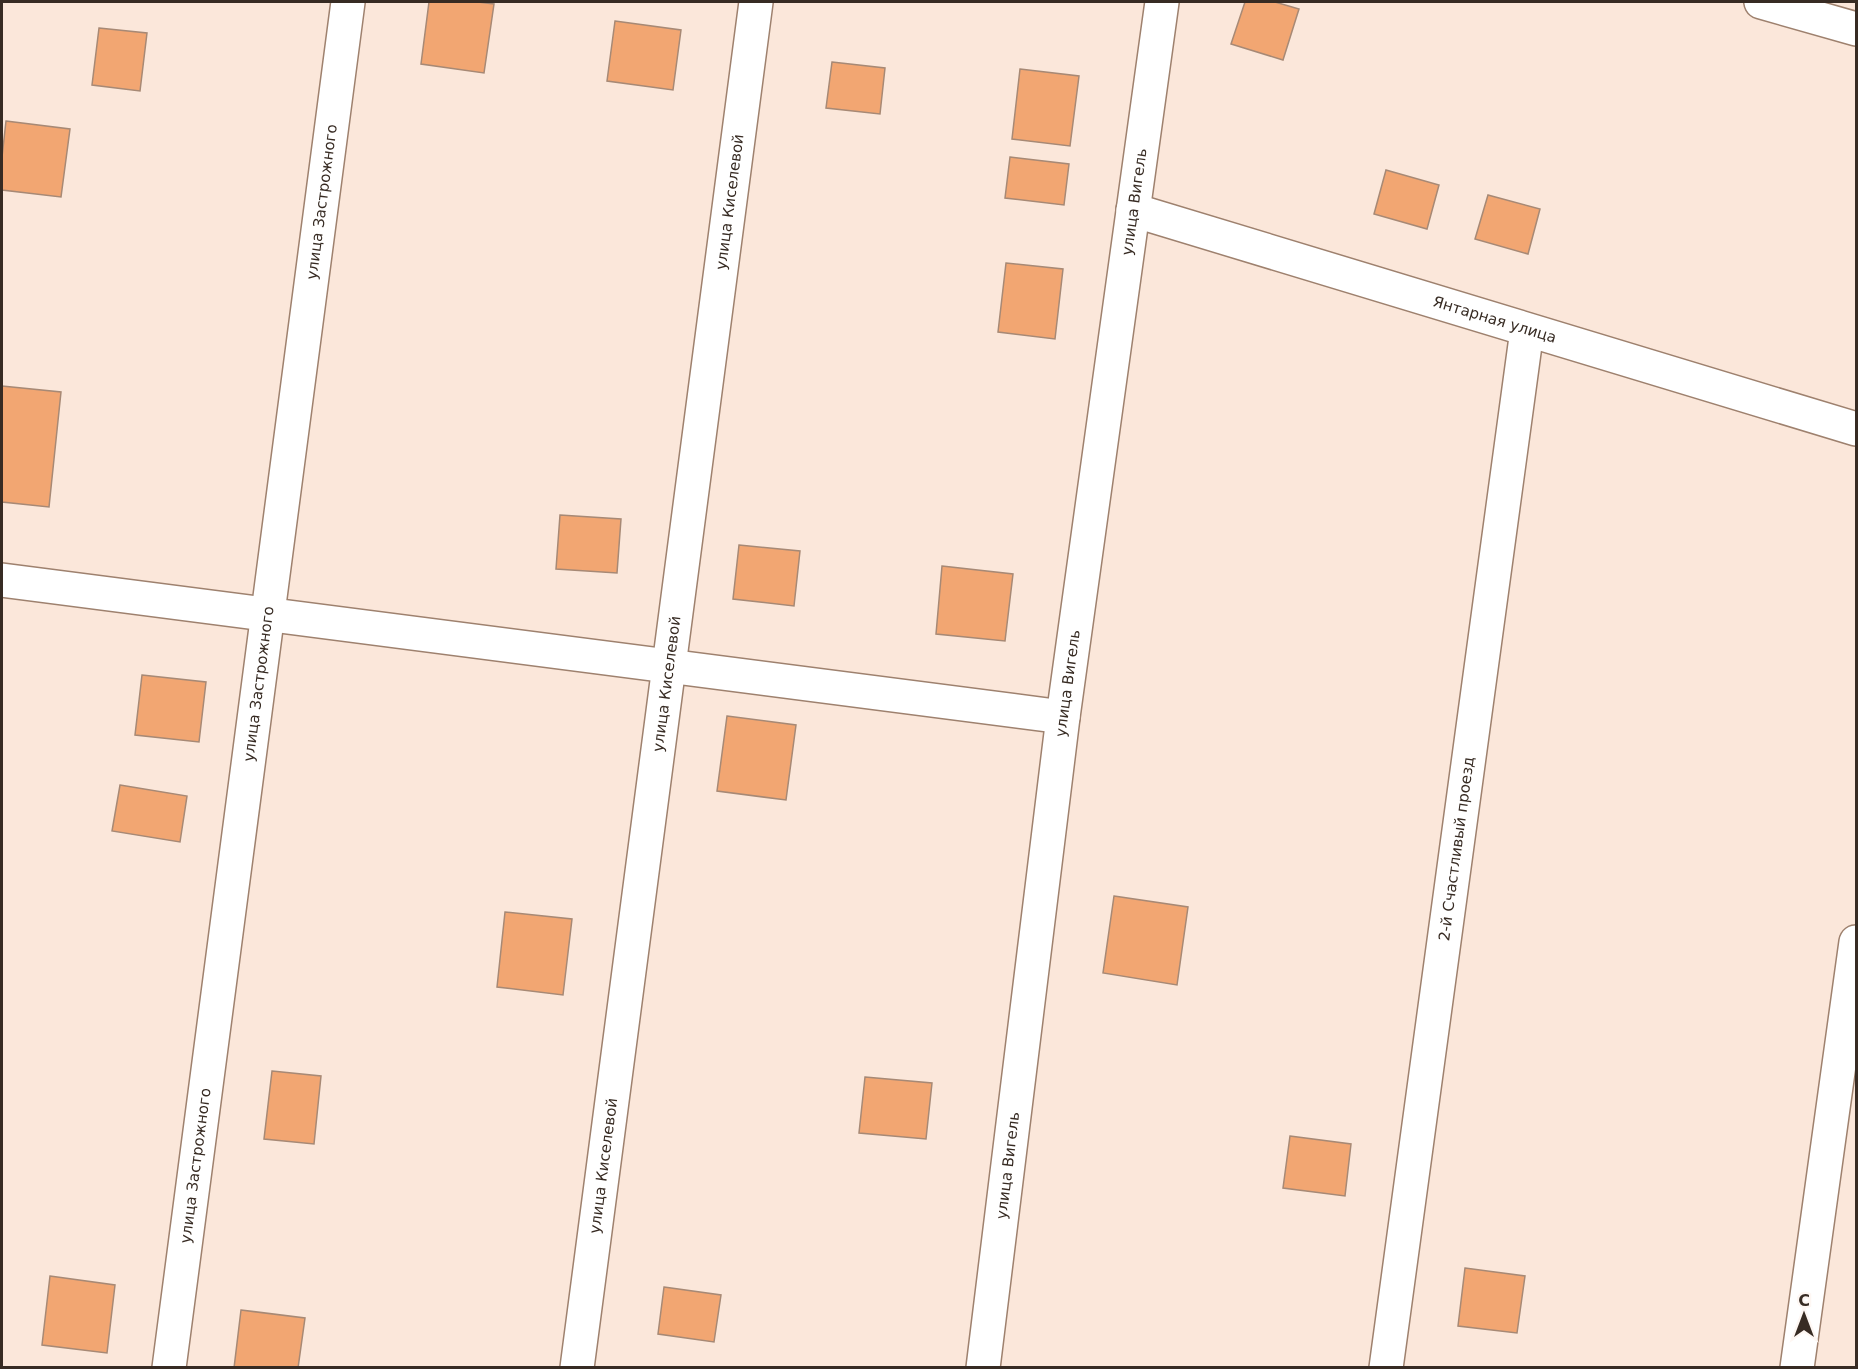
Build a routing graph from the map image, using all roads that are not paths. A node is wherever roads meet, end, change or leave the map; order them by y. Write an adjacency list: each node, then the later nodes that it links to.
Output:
1 (348, 2): 10 (street, улица Застрожного)
2 (756, 2): 11 (street, улица Киселевой)
3 (1162, 2): 6 (street, улица Вигель)
4 (1761, 2): 5 (street)
5 (1857, 29)
6 (1133, 210): 7 (street, Янтарная улица); 12 (street, улица Вигель)
7 (1527, 330): 8 (street, Янтарная улица); 17 (street, 2-й Счастливый проезд)
8 (1857, 429)
9 (2, 579): 10 (street)
10 (268, 614): 11 (street); 14 (street, улица Застрожного)
11 (669, 666): 12 (street); 15 (street, улица Киселевой)
12 (1063, 717): 16 (street, улица Вигель)
13 (1857, 942): 18 (street)
14 (169, 1368)
15 (577, 1368)
16 (983, 1368)
17 (1386, 1368)
18 (1797, 1368)

